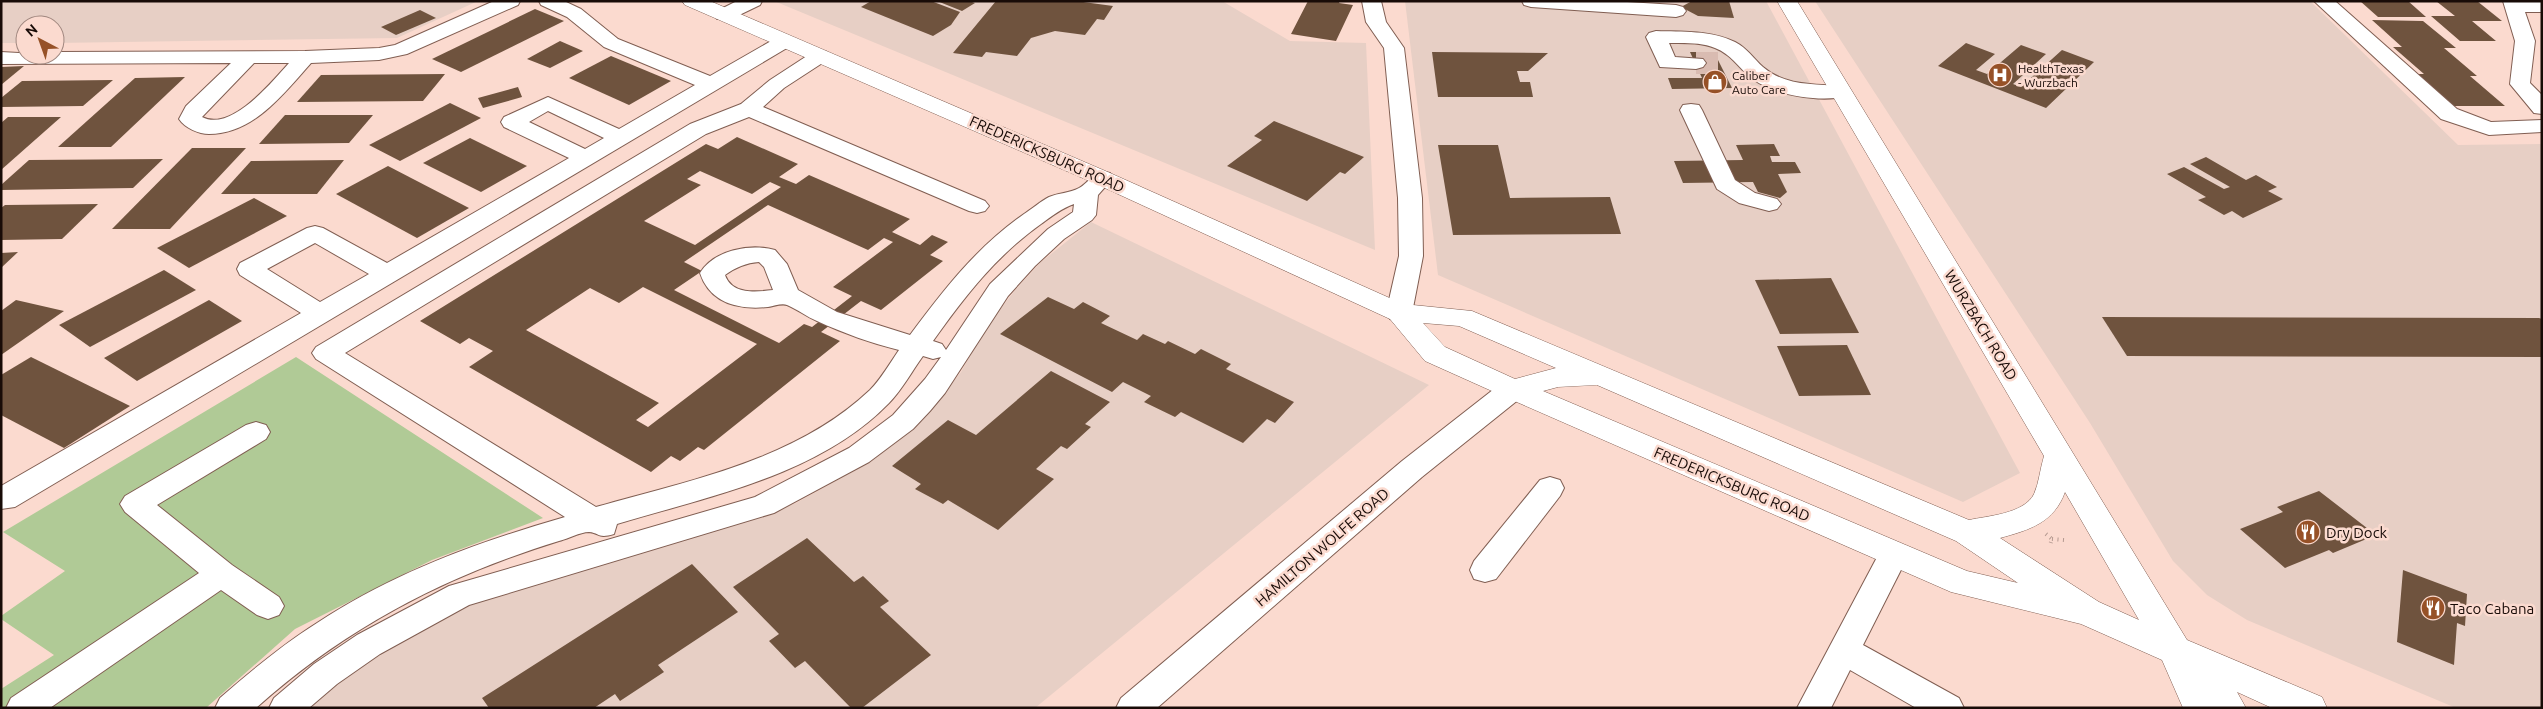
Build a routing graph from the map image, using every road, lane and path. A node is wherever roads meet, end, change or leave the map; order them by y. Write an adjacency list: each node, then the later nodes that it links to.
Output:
1 (548, 1): 22 (street)
2 (692, 1): 13 (main road, FREDERICKSBURG ROAD)
3 (753, 1): 13 (street)
4 (1372, 1): 37 (street)
5 (1531, 1): 9 (street)
6 (1787, 1): 23 (main road, WURZBACH ROAD)
7 (2323, 1): 27 (street)
8 (506, 3): 16 (lane)
9 (1562, 3): 12 (street)
10 (2512, 3): 11 (street); 24 (street)
11 (2542, 6)
12 (1676, 11)
13 (724, 15): 14 (main road, FREDERICKSBURG ROAD)
14 (786, 41): 15 (main road, FREDERICKSBURG ROAD); 22 (street)
15 (820, 56): 25 (street); 30 (main road, FREDERICKSBURG ROAD)
16 (305, 57): 18 (lane); 18 (street)
17 (1, 58): 18 (lane)
18 (248, 58)
19 (1696, 63): 21 (street)
20 (1720, 63): 21 (street)
21 (1749, 63): 23 (street)
22 (707, 87): 28 (street)
23 (1840, 92): 44 (main road, WURZBACH ROAD)
24 (2542, 108)
25 (749, 109): 32 (street); 47 (street)
26 (1691, 110): 31 (street)
27 (2542, 126)
28 (621, 138): 29 (street); 29 (street)
29 (586, 158): 35 (street)
30 (1094, 185): 33 (street); 34 (street); 37 (main road, FREDERICKSBURG ROAD)
31 (1769, 204)
32 (977, 206)
33 (1020, 228): 34 (street); 39 (street)
34 (1048, 242): 40 (street)
35 (388, 274): 38 (street); 38 (street)
36 (788, 295): 39 (street)
37 (1399, 313): 41 (main road, FREDERICKSBURG ROAD); 42 (main road, FREDERICKSBURG ROAD)
38 (320, 314): 46 (street)
39 (918, 346): 40 (street); 47 (street)
40 (955, 356): 51 (street)
41 (1603, 377): 42 (main road); 48 (main road, FREDERICKSBURG ROAD)
42 (1513, 389): 52 (main road, FREDERICKSBURG ROAD); 63 (street, HAMILTON WOLFE ROAD)
43 (256, 432): 54 (street)
44 (2059, 454): 48 (main road); 57 (main road, WURZBACH ROAD)
45 (1550, 488): 53 (street)
46 (1, 497)
47 (594, 520): 51 (street); 59 (street)
48 (1967, 532): 56 (main road, FREDERICKSBURG ROAD)
49 (2052, 539): 50 (path)
50 (2064, 540)
51 (633, 544): 62 (street)
52 (1894, 554): 56 (main road, FREDERICKSBURG ROAD); 58 (street)
53 (1485, 570)
54 (221, 574): 55 (street); 61 (street)
55 (268, 606)
56 (2087, 612): 57 (main road, FREDERICKSBURG ROAD)
57 (2175, 650): 65 (main road, WURZBACH ROAD); 66 (main road, WURZBACH ROAD); 67 (main road, FREDERICKSBURG ROAD)
58 (1844, 651): 60 (street); 64 (street)
59 (244, 705)
60 (1819, 706)
61 (23, 708)
62 (286, 708)
63 (1133, 708)
64 (1947, 708)
65 (2202, 708)
66 (2229, 708)
67 (2310, 708)

